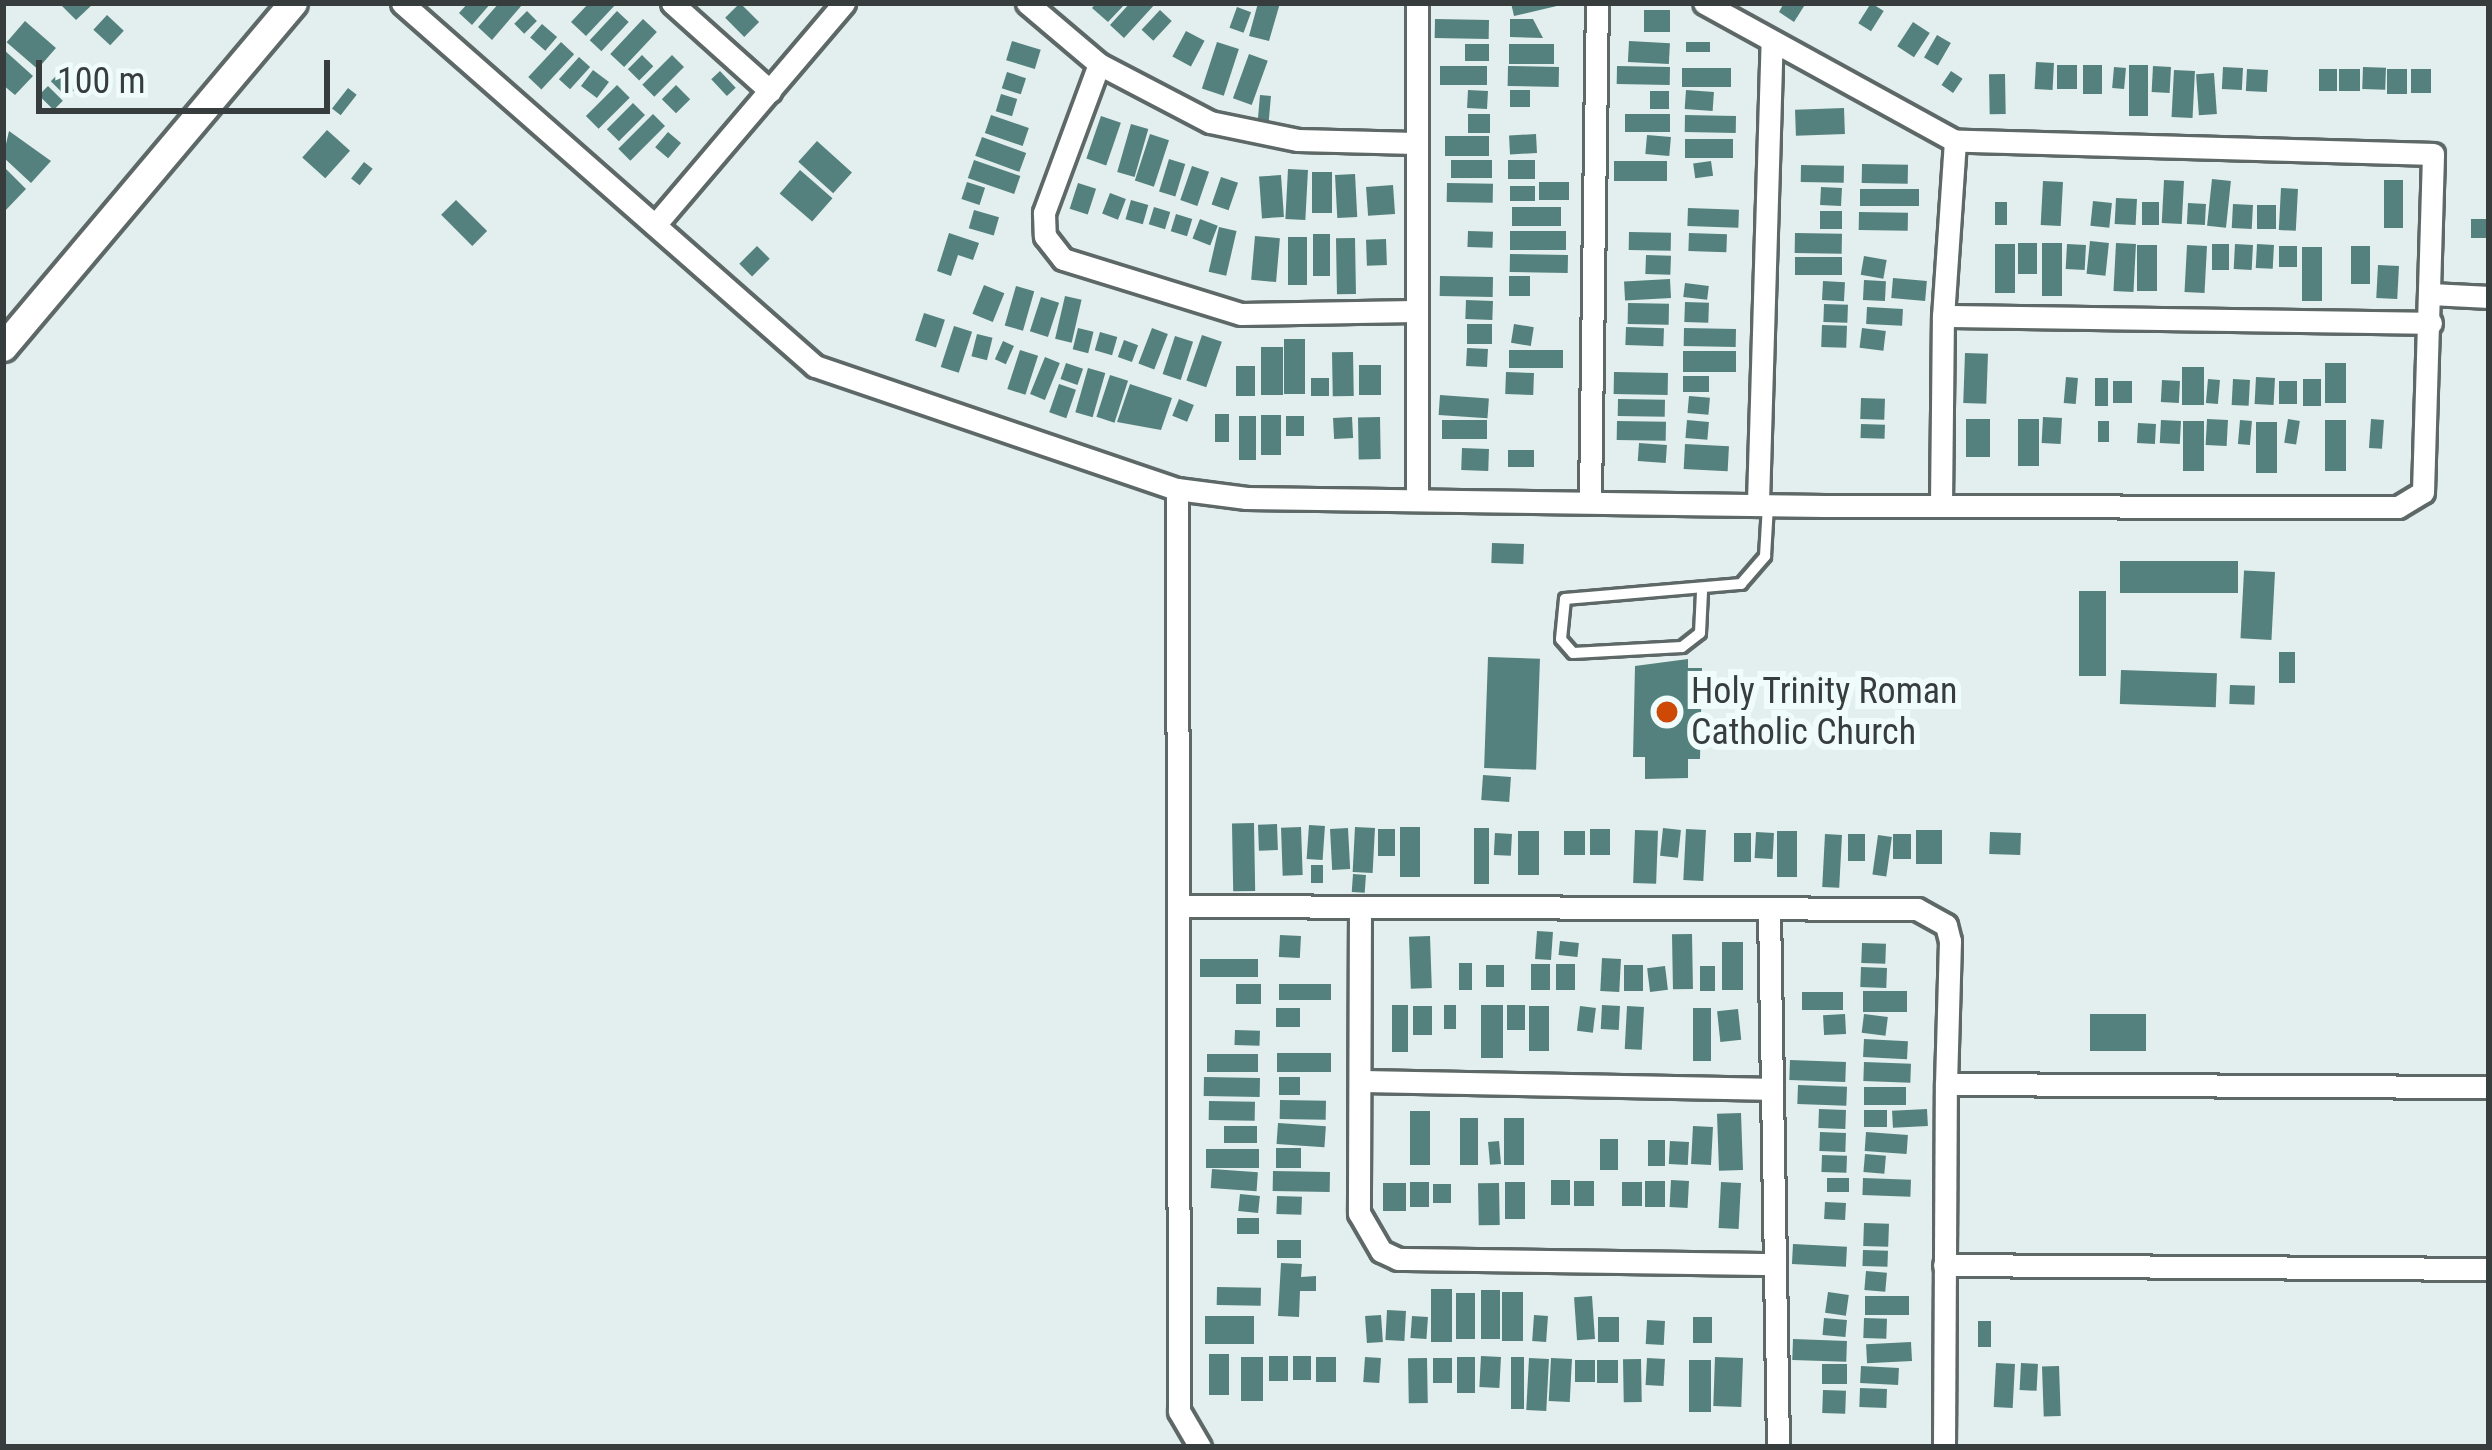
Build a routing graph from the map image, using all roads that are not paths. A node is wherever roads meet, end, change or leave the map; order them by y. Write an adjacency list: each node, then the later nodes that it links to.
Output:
1 (293, 3): 20 (street)
2 (403, 3): 14 (street)
3 (672, 3): 11 (street)
4 (844, 3): 11 (street)
5 (1027, 3): 10 (street)
6 (1417, 3): 13 (street)
7 (1598, 3): 23 (street)
8 (1704, 3): 9 (street)
9 (1772, 43): 12 (street); 24 (street)
10 (1099, 64): 13 (street); 17 (street)
11 (770, 91): 14 (street)
12 (1955, 141): 15 (street); 18 (street)
13 (1415, 143): 17 (street)
14 (655, 225): 21 (street)
15 (2431, 294): 16 (street); 19 (street)
16 (2489, 297)
17 (1414, 311): 22 (street)
18 (1943, 316): 19 (street); 25 (street)
19 (2431, 323): 25 (street)
20 (3, 347)
21 (1178, 489): 22 (street); 27 (street)
22 (1417, 496): 23 (street)
23 (1590, 499): 24 (street)
24 (1763, 502): 25 (street); 26 (lane)
25 (1941, 504)
26 (1702, 592): 26 (lane)
27 (1184, 905): 28 (street); 37 (street)
28 (1360, 907): 29 (street); 30 (street)
29 (1769, 909): 31 (street); 33 (street)
30 (1360, 1081): 33 (street); 34 (street)
31 (1946, 1084): 32 (street); 35 (street)
32 (2489, 1087)
33 (1767, 1089): 34 (street)
34 (1770, 1264): 38 (street)
35 (1944, 1265): 36 (street); 39 (street)
36 (2489, 1269)
37 (1200, 1447)
38 (1778, 1447)
39 (1944, 1447)

